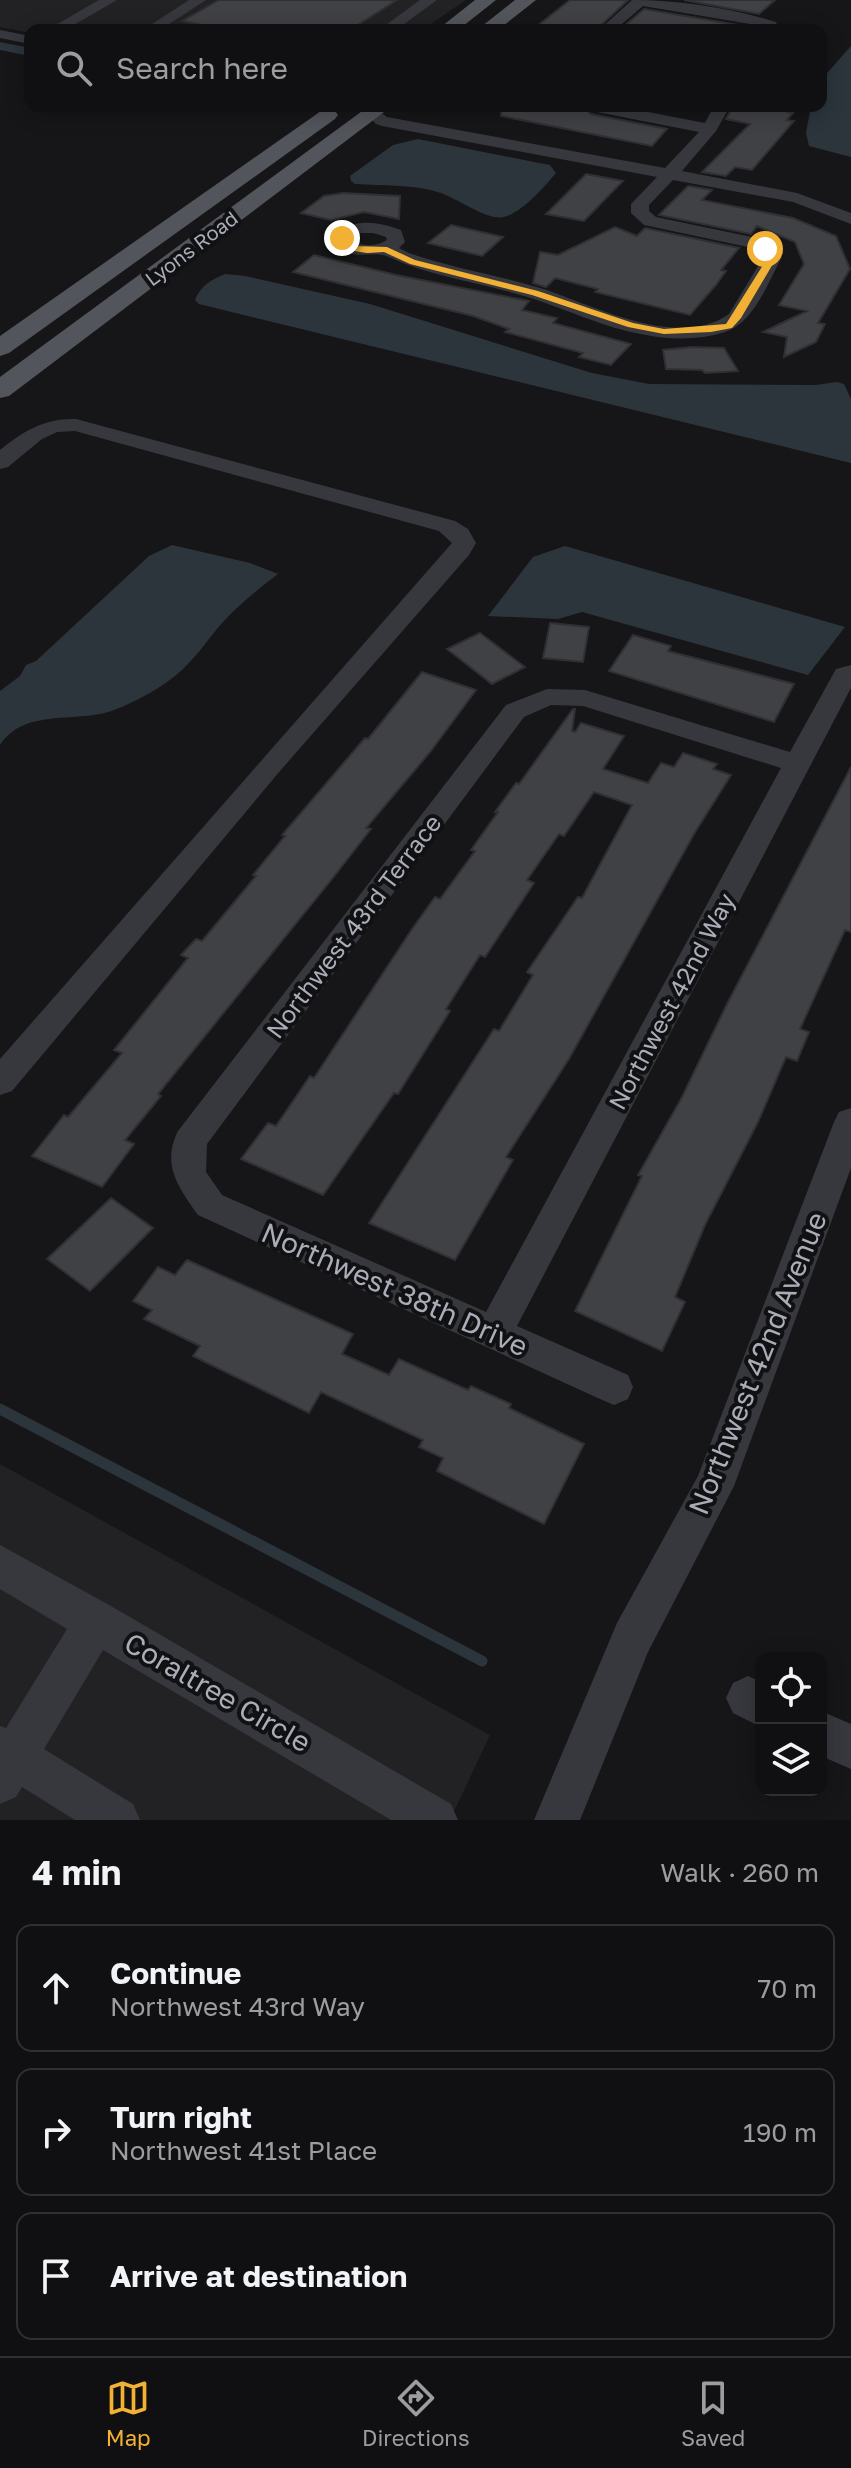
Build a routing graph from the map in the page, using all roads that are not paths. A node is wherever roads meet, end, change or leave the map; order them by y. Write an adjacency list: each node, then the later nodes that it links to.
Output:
1 (110, 0): 7 (street)
2 (199, 0): 8 (street)
3 (430, 0): 9 (street)
4 (487, 0): 10 (main road)
5 (527, 0): 11 (main road)
6 (640, 1): 12 (street); 13 (street)
7 (65, 24)
8 (164, 24)
9 (395, 24)
10 (454, 24)
11 (494, 24)
12 (613, 24)
13 (752, 24)
14 (0, 34): 15 (street)
15 (24, 39)
16 (332, 112): 25 (main road, Lyons Road)
17 (374, 112): 26 (main road, Lyons Road)
18 (379, 112): 22 (street)
19 (623, 112): 21 (street)
20 (721, 112): 21 (street)
21 (709, 129): 22 (street)
22 (670, 173): 23 (street); 24 (street)
23 (851, 219)
24 (385, 249)
25 (110, 269): 26 (main road); 27 (main road, Lyons Road)
26 (150, 279): 28 (main road, Lyons Road)
27 (0, 348)
28 (0, 390)
29 (0, 462): 32 (street)
30 (851, 673): 31 (street, Northwest 42nd Way)
31 (797, 764): 34 (street, Northwest 43rd Terrace); 35 (street, Northwest 42nd Way)
32 (0, 1082)
33 (851, 1122): 44 (street, Northwest 42nd Avenue)
34 (189, 1175): 35 (street, Northwest 38th Drive)
35 (494, 1333): 36 (street, Northwest 38th Drive)
36 (614, 1387)
37 (0, 1566): 38 (street, Coraltree Circle)
38 (96, 1621): 41 (street); 43 (street, Coraltree Circle)
39 (827, 1736): 40 (street)
40 (851, 1747)
41 (5, 1762): 42 (street)
42 (117, 1820)
43 (435, 1820)
44 (557, 1820)

